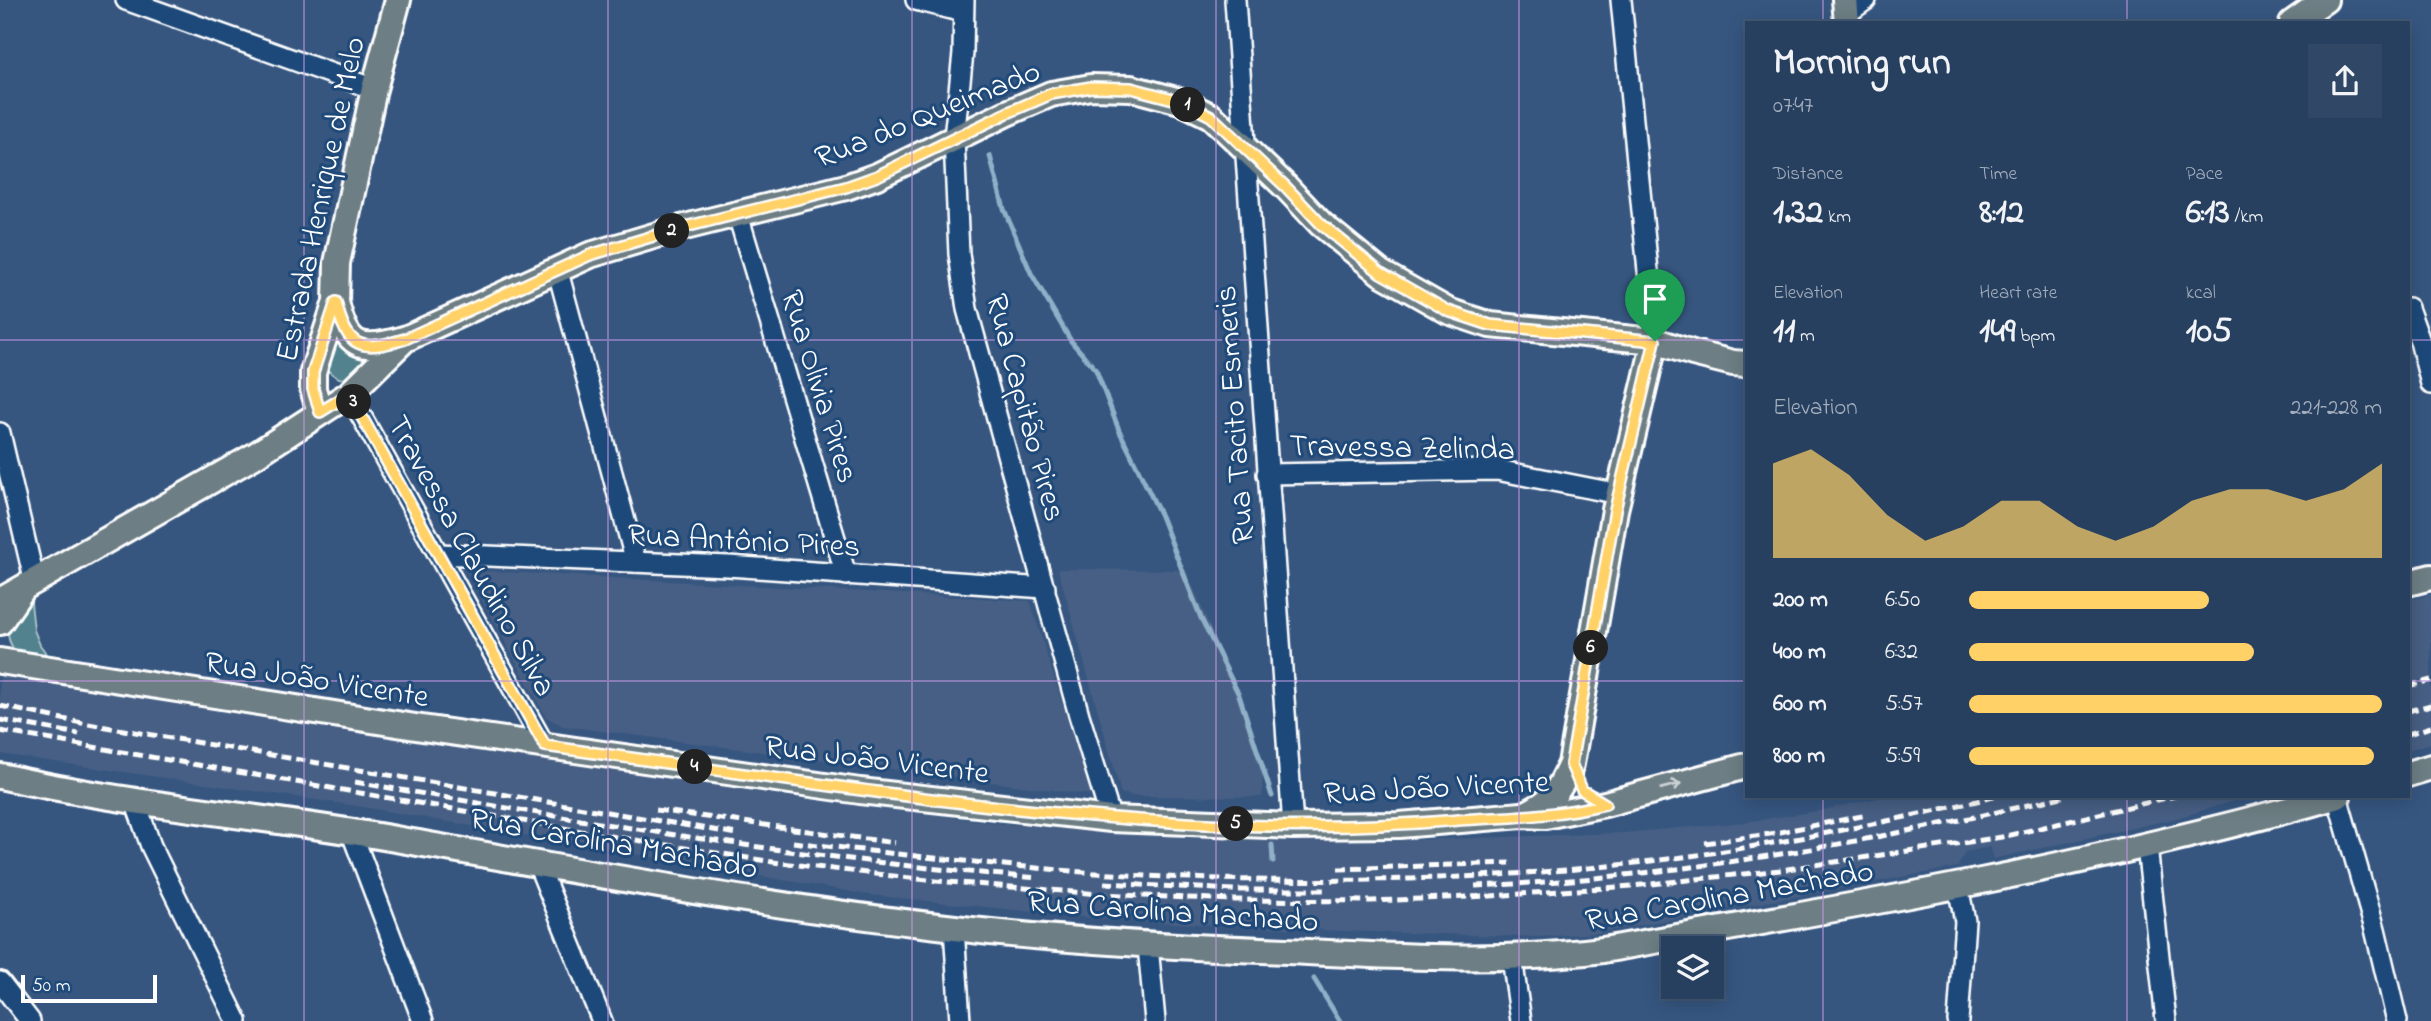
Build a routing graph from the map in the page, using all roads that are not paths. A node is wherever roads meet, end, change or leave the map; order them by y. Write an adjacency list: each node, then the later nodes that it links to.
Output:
1 (126, 0): 9 (street)
2 (398, 0): 9 (main road, Estrada Henrique de Melo)
3 (915, 0): 7 (street)
4 (1235, 0): 11 (street, Rua Tacito Esmeris)
5 (1621, 0): 18 (street)
6 (2325, 0): 8 (main road)
7 (963, 6): 10 (street, Rua Capitão Pires)
8 (2295, 21)
9 (374, 89): 14 (main road, Estrada Henrique de Melo)
10 (954, 138): 11 (main road, Rua do Queimado); 12 (main road, Rua do Queimado); 32 (street, Rua Capitão Pires)
11 (1244, 148): 18 (main road, Rua do Queimado); 24 (street, Rua Tacito Esmeris)
12 (738, 215): 13 (main road, Rua do Queimado); 28 (street, Rua Olivia Pires)
13 (557, 268): 16 (main road, Rua do Queimado); 27 (street)
14 (336, 302): 16 (main road); 22 (main road, Estrada Henrique de Melo)
15 (2410, 312): 17 (street)
16 (405, 339): 21 (main road, Rua do Queimado)
17 (2426, 340): 20 (street)
18 (1655, 341): 19 (main road, Rua do Queimado); 25 (main road)
19 (1745, 364)
20 (2431, 384)
21 (349, 394): 22 (main road, Rua do Queimado); 26 (street, Travessa Claudino Silva)
22 (320, 412): 31 (main road, Rua do Queimado)
23 (0, 433): 31 (street)
24 (1267, 474): 25 (street, Travessa Zelinda); 48 (street, Rua Tacito Esmeris)
25 (1619, 494): 37 (main road)
26 (439, 554): 27 (street, Rua Antônio Pires); 36 (street, Travessa Claudino Silva)
27 (636, 562): 28 (street, Rua Antônio Pires)
28 (846, 575): 32 (street, Rua Antônio Pires)
29 (2431, 577): 30 (main road)
30 (2410, 582)
31 (29, 586): 33 (main road); 34 (main road)
32 (1045, 588): 47 (street, Rua Capitão Pires)
33 (0, 601)
34 (0, 622)
35 (0, 661): 36 (main road, Rua João Vicente)
36 (545, 746): 47 (main road, Rua João Vicente)
37 (1571, 764): 45 (main road); 46 (main road)
38 (1745, 766): 45 (main road, Rua João Vicente, one-way to 38)
39 (2431, 767): 40 (main road)
40 (2410, 773)
41 (0, 776): 44 (main road, Rua Carolina Machado)
42 (2330, 798): 50 (main road, Rua Carolina Machado)
43 (2338, 798): 66 (street)
44 (135, 801): 49 (main road, Rua Carolina Machado); 58 (street)
45 (1605, 804): 46 (main road, Rua João Vicente)
46 (1522, 815): 48 (main road, Rua João Vicente)
47 (1111, 819): 48 (main road, Rua João Vicente)
48 (1293, 826)
49 (351, 831): 51 (main road, Rua Carolina Machado); 59 (street)
50 (2147, 846): 52 (main road, Rua Carolina Machado); 65 (street)
51 (538, 864): 53 (main road, Rua Carolina Machado); 60 (street)
52 (1958, 887): 55 (main road, Rua Carolina Machado); 64 (street)
53 (954, 928): 54 (main road, Rua Carolina Machado); 61 (street)
54 (1148, 946): 55 (main road, Rua Carolina Machado); 62 (street)
55 (1512, 958): 63 (street)
56 (0, 982): 57 (street)
57 (30, 1021)
58 (237, 1021)
59 (423, 1021)
60 (602, 1021)
61 (960, 1021)
62 (1155, 1021)
63 (1521, 1021)
64 (1958, 1021)
65 (2166, 1021)
66 (2397, 1021)

